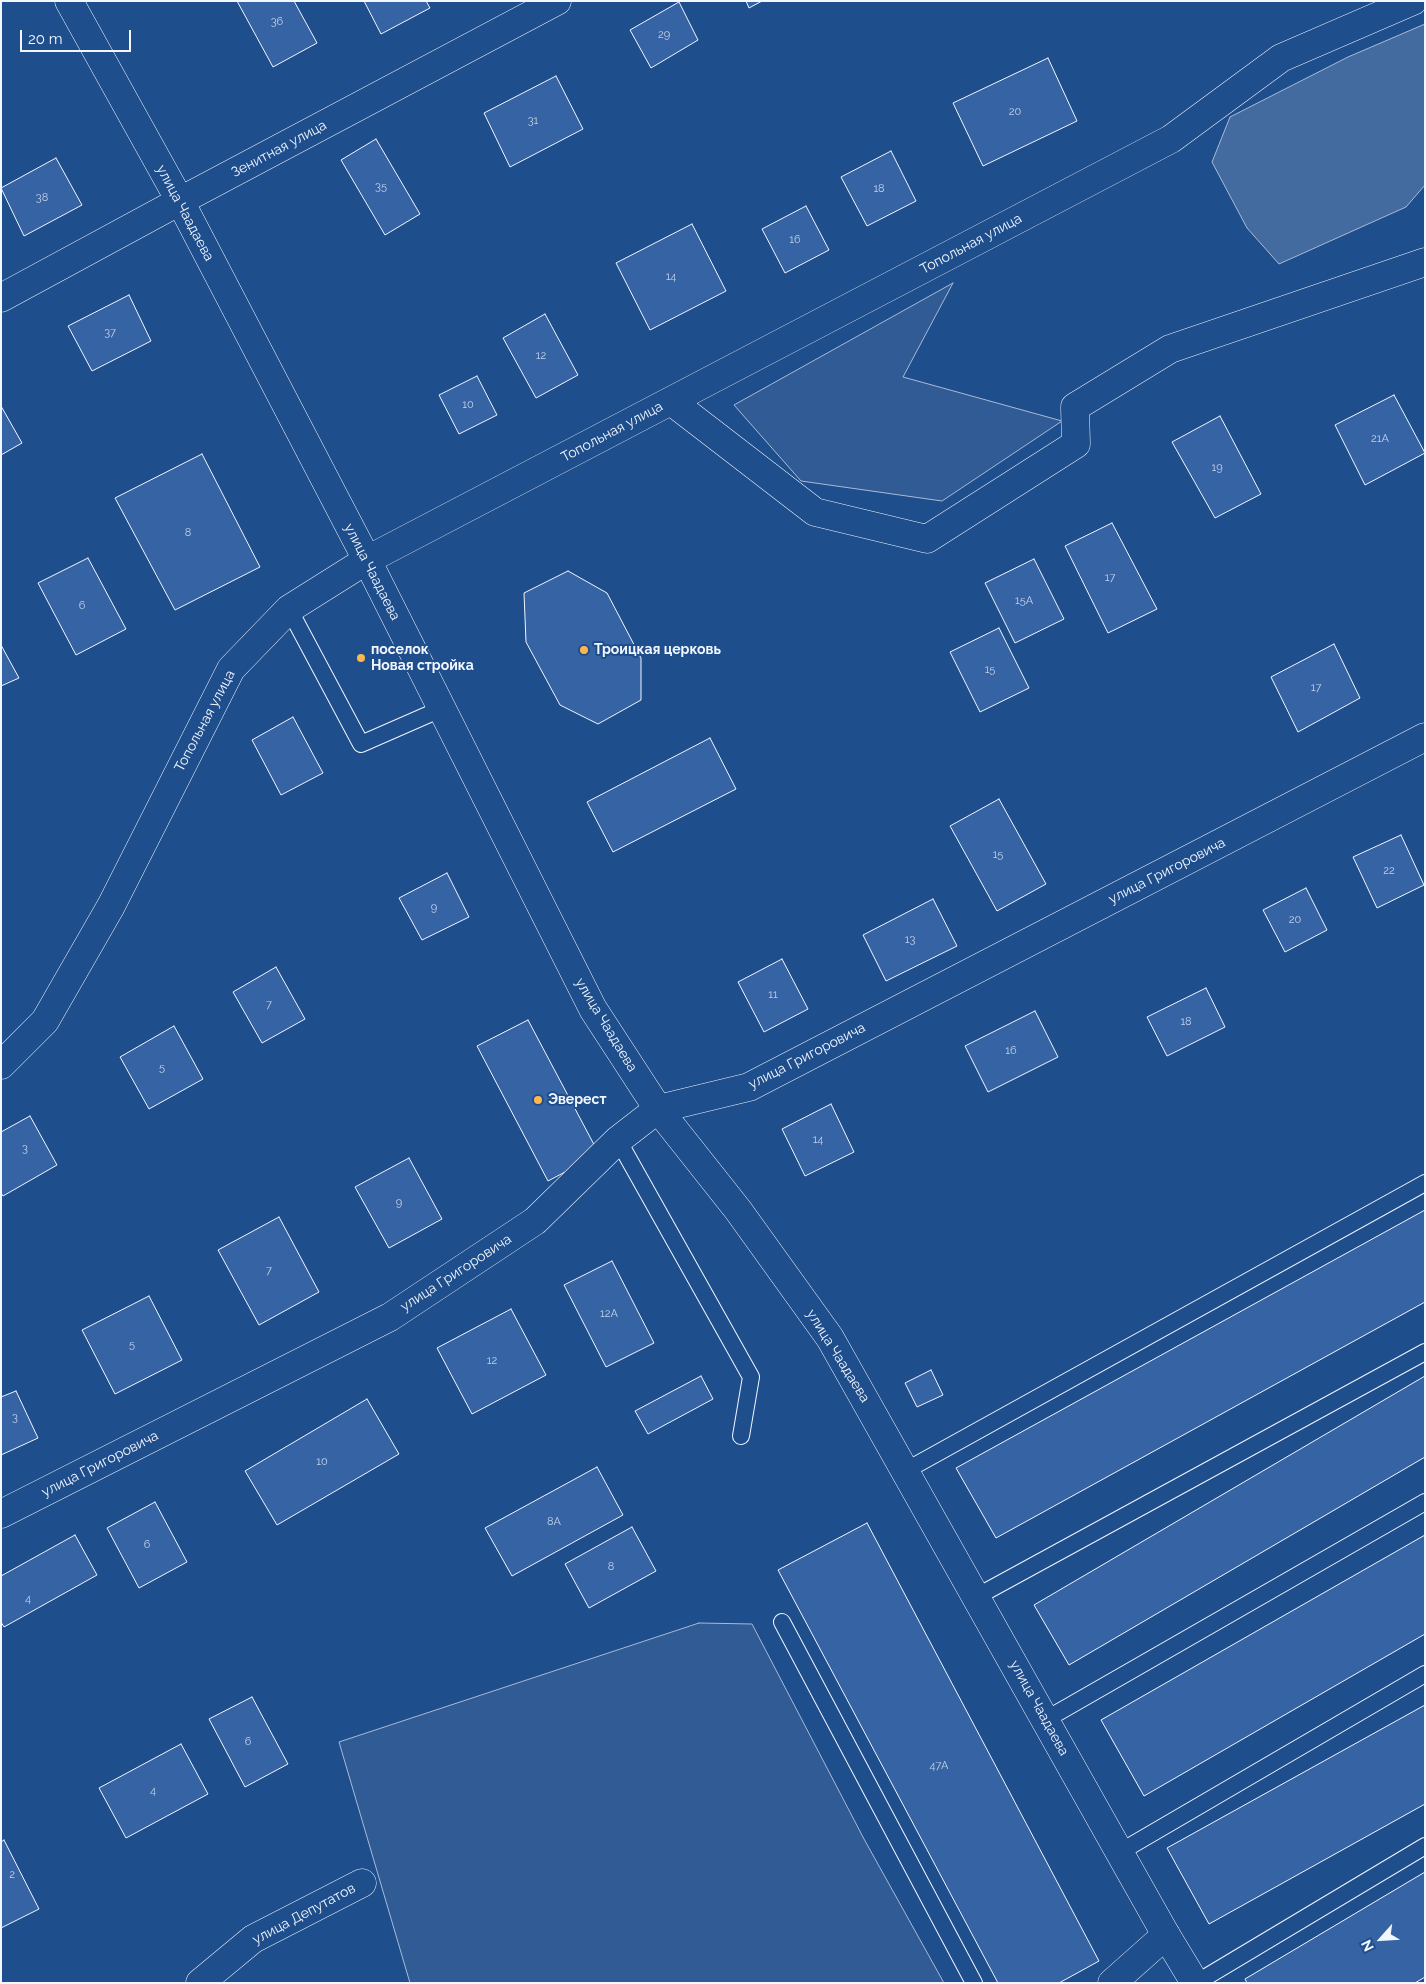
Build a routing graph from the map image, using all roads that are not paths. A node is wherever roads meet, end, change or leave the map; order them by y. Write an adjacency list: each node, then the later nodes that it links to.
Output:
1 (69, 1): 4 (street, улица Чаадаева)
2 (557, 1): 4 (street, Зенитная улица)
3 (1413, 1): 7 (street, Топольная улица)
4 (180, 201): 6 (street, Зенитная улица); 8 (street, улица Чаадаева)
5 (1425, 262): 7 (street)
6 (1, 298)
7 (671, 401): 8 (street, Топольная улица)
8 (367, 560): 9 (street, Топольная улица); 10 (street, улица Чаадаева)
9 (289, 609): 10 (lane); 12 (street, Топольная улица)
10 (441, 708): 13 (street, улица Чаадаева)
11 (1425, 737): 13 (street, улица Григоровича)
12 (1, 1065)
13 (658, 1109): 14 (street, улица Григоровича); 18 (street, улица Чаадаева)
14 (618, 1140): 17 (lane); 20 (street, улица Григоровича)
15 (1425, 1183): 18 (lane)
16 (1425, 1352): 21 (lane)
17 (741, 1436)
18 (905, 1471): 21 (street, улица Чаадаева)
19 (1425, 1502): 24 (lane)
20 (1, 1514)
21 (976, 1597): 24 (street, улица Чаадаева)
22 (782, 1622): 30 (lane)
23 (1425, 1674): 26 (lane)
24 (1046, 1720): 26 (street, улица Чаадаева)
25 (1425, 1846): 32 (lane)
26 (1120, 1852): 28 (street, улица Чаадаева)
27 (362, 1883): 29 (street, улица Депутатов)
28 (1166, 1935): 31 (street); 32 (street, улица Чаадаева)
29 (200, 1983)
30 (974, 1983)
31 (1112, 1983)
32 (1196, 1983)

